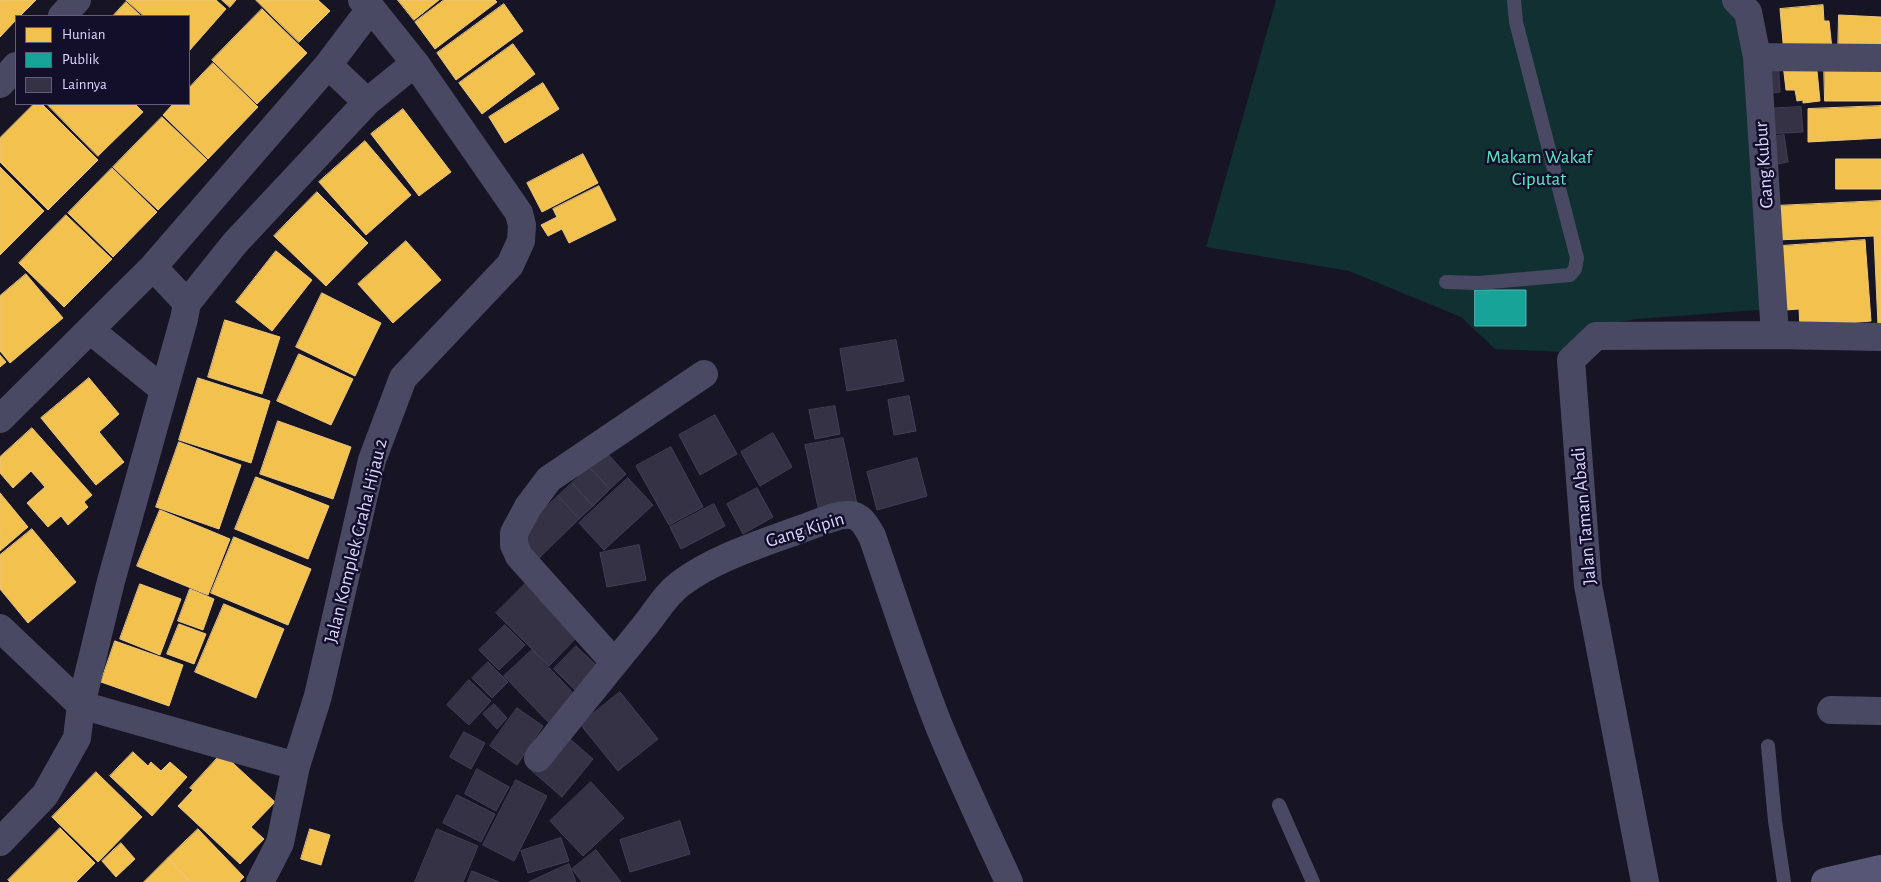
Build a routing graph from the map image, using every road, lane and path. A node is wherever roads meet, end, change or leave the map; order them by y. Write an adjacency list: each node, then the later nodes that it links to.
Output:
1 (77, 0): 5 (street)
2 (1514, 0): 14 (lane)
3 (1736, 0): 6 (street, Gang Kubur)
4 (366, 4): 8 (street, Jalan Komplek Graha Hijau 2); 9 (street, Jalan Komplek Graha Hijau 2)
5 (63, 15)
6 (1757, 57): 7 (street); 17 (street, Gang Kubur)
7 (1881, 58)
8 (415, 63): 12 (street); 29 (street, Jalan Komplek Graha Hijau 2)
9 (328, 65): 12 (street); 13 (street, Jalan Komplek Graha Hijau 2)
10 (15, 67): 11 (street)
11 (0, 84)
12 (367, 102): 15 (street)
13 (153, 268): 15 (street); 16 (street, Jalan Komplek Graha Hijau 2)
14 (1446, 282)
15 (187, 303): 20 (street)
16 (90, 330): 20 (street); 21 (street, Jalan Komplek Graha Hijau 2)
17 (1775, 335): 18 (street); 36 (street, Jalan Taman Abadi)
18 (1881, 337)
19 (704, 374): 23 (street)
20 (164, 390): 24 (street)
21 (0, 419)
22 (0, 628): 24 (street)
23 (614, 662): 28 (street, Gang Kipin); 34 (street, Gang Kipin)
24 (81, 705): 29 (street); 31 (street)
25 (1831, 710): 26 (street)
26 (1881, 711)
27 (1768, 746): 37 (lane)
28 (538, 758)
29 (296, 766): 33 (street, Jalan Komplek Graha Hijau 2)
30 (1279, 805): 35 (lane)
31 (0, 842)
32 (1881, 869): 38 (main road)
33 (260, 882)
34 (1009, 882)
35 (1313, 882)
36 (1645, 882)
37 (1784, 882)
38 (1825, 882)

